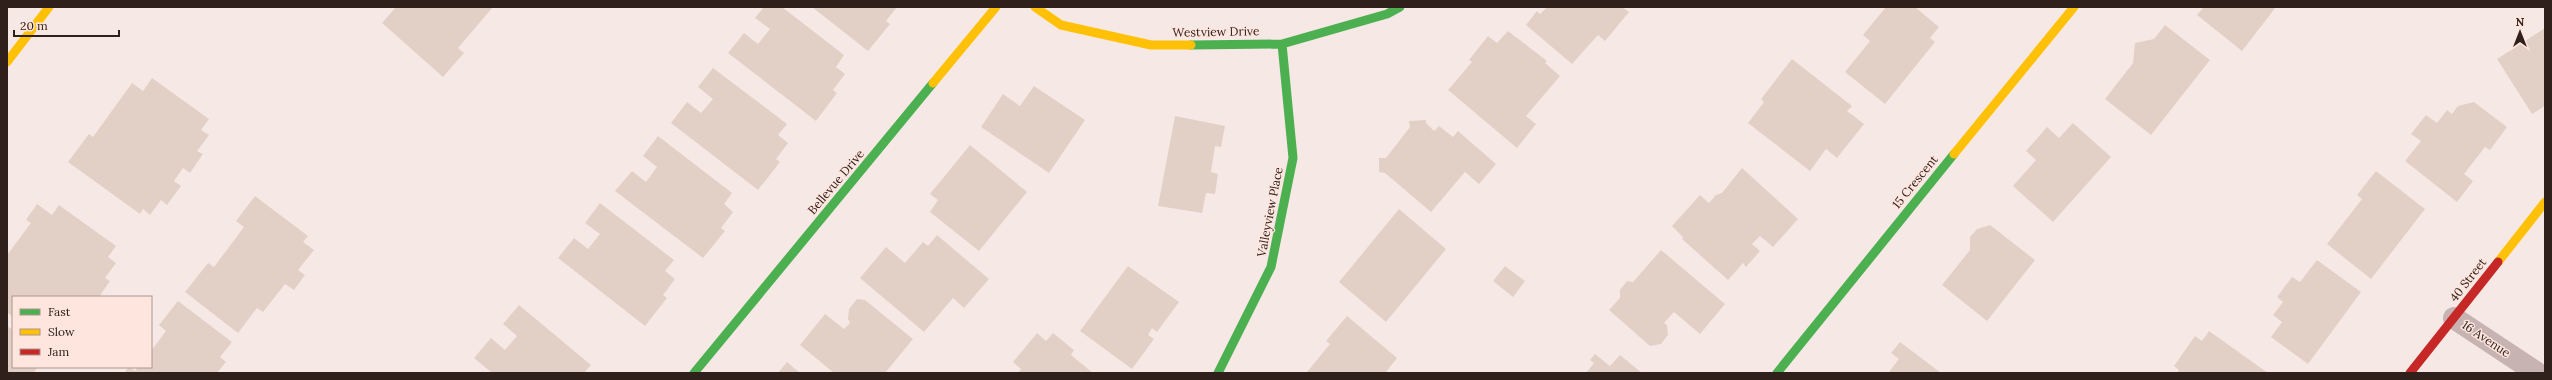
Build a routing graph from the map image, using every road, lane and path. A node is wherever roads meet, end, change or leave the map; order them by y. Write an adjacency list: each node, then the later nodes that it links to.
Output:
1 (49, 7): 7 (street)
2 (996, 7): 10 (street, Bellevue Drive)
3 (1035, 7): 6 (street, Westview Drive)
4 (1400, 7): 6 (street, Westview Drive)
5 (2074, 7): 12 (street, 15 Crescent)
6 (1282, 44): 11 (street, Valleyview Place)
7 (7, 62)
8 (2545, 202): 9 (street, 40 Street)
9 (2454, 318): 13 (street, 40 Street); 14 (street, 16 Avenue)
10 (694, 373)
11 (1218, 373)
12 (1777, 373)
13 (2410, 373)
14 (2537, 373)

